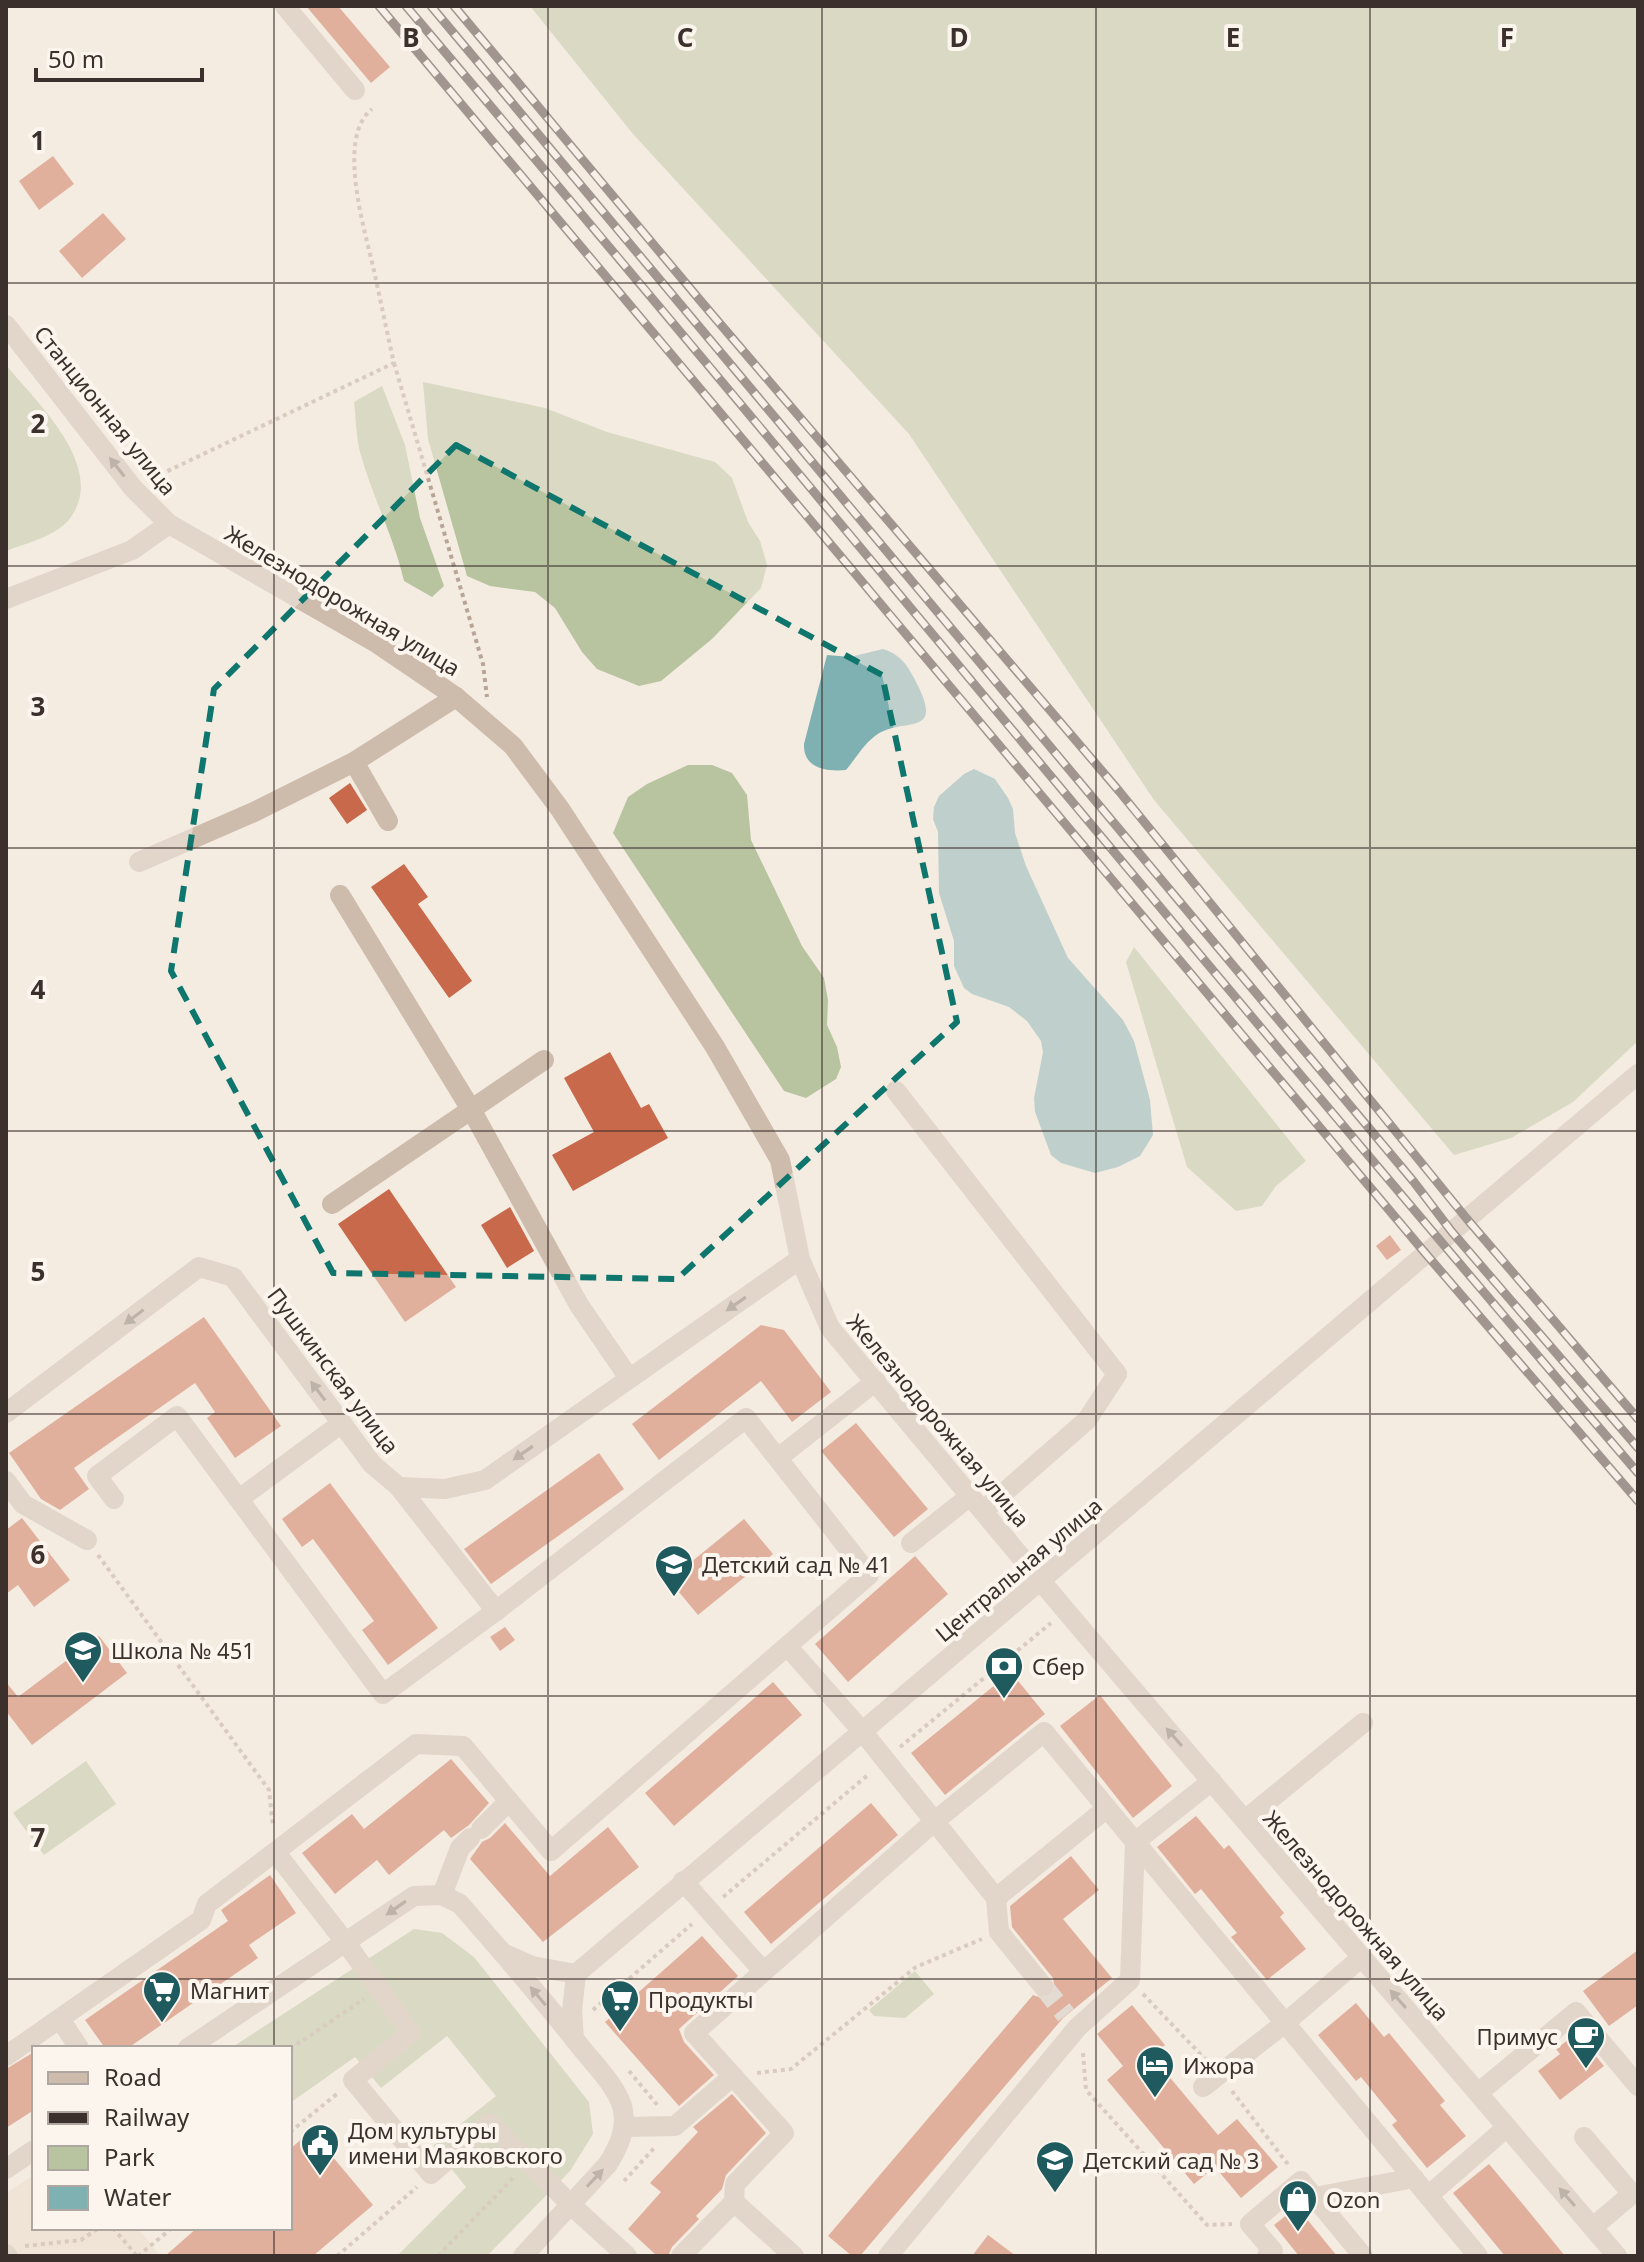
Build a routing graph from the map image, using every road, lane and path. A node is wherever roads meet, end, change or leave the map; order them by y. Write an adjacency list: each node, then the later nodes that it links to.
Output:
1 (285, 6): 2 (street)
2 (355, 90)
3 (372, 109): 5 (path)
4 (6, 325): 6 (street, Станционная улица, one-way to 4)
5 (394, 363): 6 (path); 10 (path)
6 (133, 488): 7 (street, Станционная улица)
7 (169, 524): 8 (street); 9 (street, Железнодорожная улица)
8 (6, 599)
9 (456, 697): 10 (street, Железнодорожная улица); 11 (street)
10 (491, 727): 20 (street, Железнодорожная улица)
11 (354, 762): 12 (street); 13 (street)
12 (388, 821)
13 (139, 862)
14 (340, 895): 18 (street)
15 (544, 1060): 18 (street)
16 (1638, 1074): 33 (street, Центральная улица)
17 (896, 1091): 30 (street)
18 (472, 1111): 19 (street); 21 (street)
19 (332, 1204)
20 (800, 1259): 21 (street, Пушкинская улица, one-way to 21); 22 (street, Железнодорожная улица)
21 (629, 1378): 27 (street, Пушкинская улица, one-way to 27)
22 (876, 1381): 25 (street); 30 (street, Железнодорожная улица)
23 (6, 1413): 24 (street, Пушкинская улица, one-way to 23)
24 (342, 1423): 27 (street, Пушкинская улица); 29 (street)
25 (778, 1458): 34 (street); 35 (street)
26 (6, 1481): 31 (street)
27 (399, 1487): 34 (street)
28 (114, 1499): 29 (street)
29 (239, 1499): 34 (street)
30 (977, 1503): 32 (street); 33 (street, Железнодорожная улица)
31 (87, 1540): 44 (path)
32 (911, 1543)
33 (1041, 1581): 37 (street, Центральная улица); 38 (street, Железнодорожная улица, one-way to 33)
34 (496, 1611)
35 (788, 1647): 37 (street); 39 (street)
36 (1363, 1723): 41 (street)
37 (862, 1731): 42 (street); 45 (street, Центральная улица)
38 (1212, 1781): 41 (street, Железнодорожная улица); 43 (street)
39 (509, 1801): 44 (street); 46 (street)
40 (1107, 1808): 42 (street); 43 (street); 47 (street)
41 (1245, 1820): 51 (street, Железнодорожная улица)
42 (935, 1821): 47 (street); 52 (street)
43 (1135, 1842): 54 (street); 59 (street)
44 (276, 1853): 49 (street); 57 (street)
45 (683, 1881): 52 (street); 53 (street, Центральная улица)
46 (442, 1895): 49 (street, one-way to 49); 50 (street)
47 (996, 1898): 48 (street)
48 (999, 1932): 55 (street); 65 (path)
49 (346, 1943): 56 (street); 62 (street)
50 (502, 1952): 53 (street); 60 (street, one-way to 50)
51 (1362, 1957): 59 (street); 69 (street, Железнодорожная улица, one-way to 51)
52 (763, 1971): 65 (street)
53 (576, 1974): 60 (street)
54 (1130, 1980): 58 (street); 67 (path)
55 (1043, 1986)
56 (379, 1989): 63 (path); 66 (street)
57 (60, 2019): 61 (street); 64 (street)
58 (1075, 2023): 83 (path); 96 (street)
59 (1285, 2023): 67 (street); 78 (street)
60 (574, 2039): 70 (street)
61 (78, 2046)
62 (191, 2046)
63 (292, 2048)
64 (6, 2056)
65 (733, 2076): 70 (street); 81 (street)
66 (353, 2080): 72 (path); 77 (street)
67 (1211, 2080): 79 (path)
68 (1638, 2086): 69 (street)
69 (1478, 2093): 71 (street, Железнодорожная улица)
70 (624, 2127): 82 (street, one-way to 70)
71 (1507, 2127): 80 (street); 84 (street, Железнодорожная улица, one-way to 71)
72 (292, 2130)
73 (1584, 2137): 84 (street)
74 (32, 2151): 76 (street)
75 (528, 2163): 77 (street); 82 (street); 91 (path)
76 (6, 2169)
77 (431, 2174): 90 (path)
78 (1414, 2178): 79 (street); 80 (street)
79 (1308, 2189): 83 (street); 98 (street)
80 (1428, 2196): 99 (street)
81 (734, 2202): 94 (street); 95 (street)
82 (571, 2205): 92 (street); 93 (street)
83 (1250, 2224): 97 (street)
84 (1593, 2227): 100 (street, Железнодорожная улица)
85 (96, 2230): 88 (path)
86 (115, 2230): 89 (path)
87 (170, 2230): 89 (path)
88 (12, 2252)
89 (138, 2256)
90 (337, 2256)
91 (438, 2256)
92 (523, 2256)
93 (627, 2256)
94 (681, 2256)
95 (794, 2256)
96 (888, 2256)
97 (1267, 2256)
98 (1363, 2256)
99 (1478, 2256)
100 (1617, 2256)

